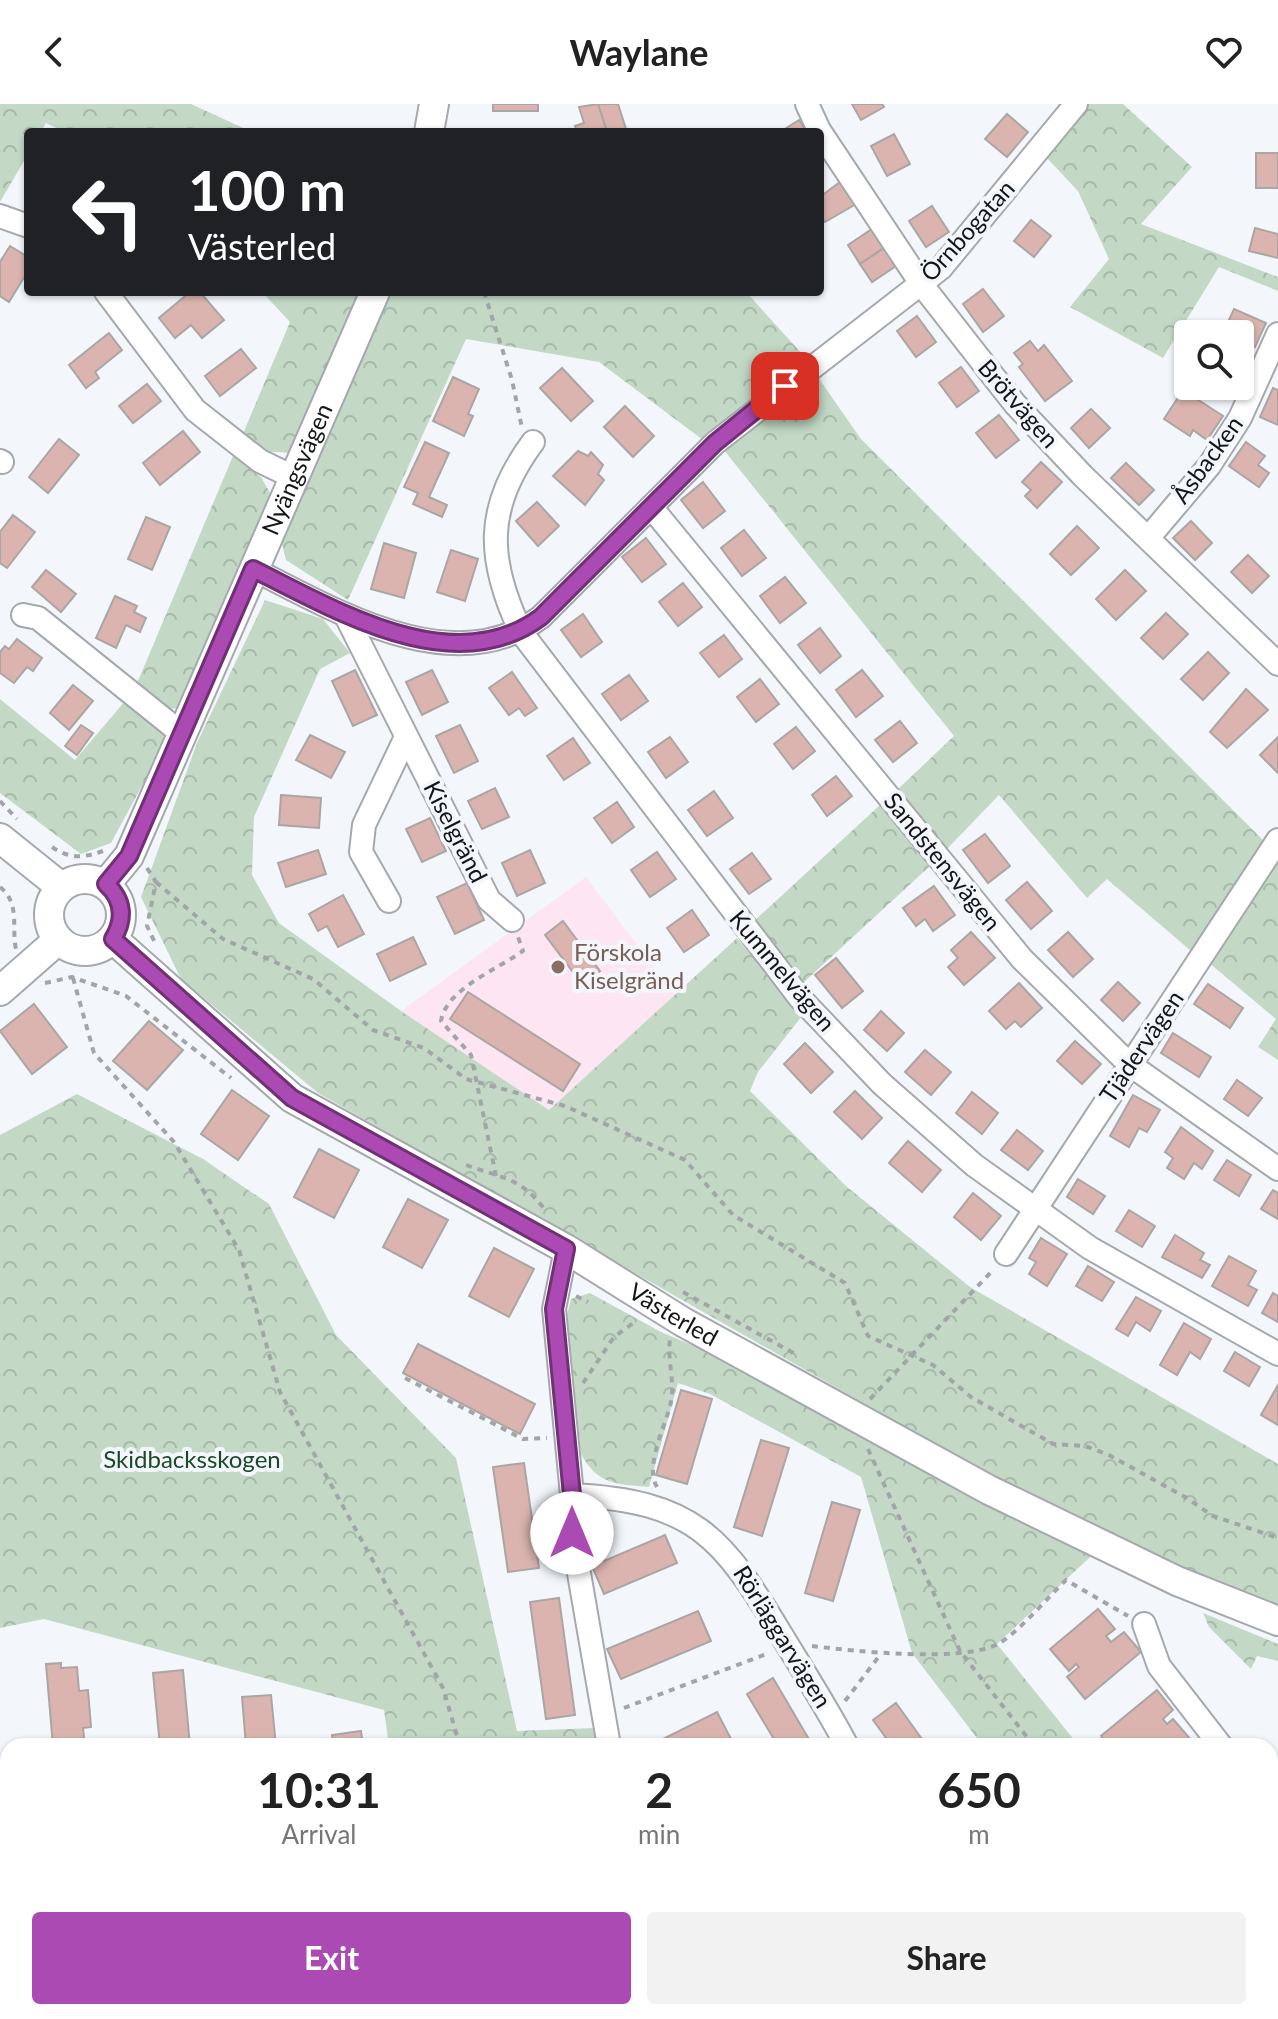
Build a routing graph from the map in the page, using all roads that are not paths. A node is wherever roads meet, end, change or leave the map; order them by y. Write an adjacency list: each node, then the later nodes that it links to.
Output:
1 (434, 104): 4 (street)
2 (807, 104): 5 (street, Brötvägen)
3 (1076, 104): 9 (street, Örnbogatan)
4 (430, 128)
5 (818, 128)
6 (824, 138): 9 (street, Brötvägen)
7 (0, 216): 8 (street)
8 (24, 225)
9 (922, 285): 15 (street, Örnbogatan); 16 (street, Brötvägen)
10 (109, 296): 14 (street)
11 (373, 296): 14 (street, Nyängsvägen)
12 (1278, 334): 16 (street, Åsbacken)
13 (533, 442): 20 (street, Kummelvägen)
14 (293, 477): 17 (street, Nyängsvägen)
15 (651, 507): 20 (street, Örnbogatan); 33 (street, Sandstensvägen)
16 (1149, 537): 21 (street, Brötvägen)
17 (253, 569): 19 (street, Örnbogatan); 22 (street, Nyängsvägen)
18 (23, 615): 22 (street)
19 (347, 618): 20 (street, Örnbogatan); 23 (street, Kiselgränd)
20 (521, 632): 35 (street, Kummelvägen)
21 (1278, 664)
22 (181, 733): 26 (street, Nyängsvägen)
23 (406, 737): 28 (street, Kiselgränd); 29 (street, Kiselgränd)
24 (10, 830): 27 (street)
25 (1278, 840): 33 (street, Tjädervägen)
26 (106, 884): 27 (street); 30 (street)
27 (61, 887): 31 (street)
28 (389, 901)
29 (512, 920)
30 (113, 939): 31 (street); 36 (street, Västerled)
31 (58, 940): 32 (street)
32 (0, 991)
33 (1129, 1064): 34 (street, Sandstensvägen); 35 (street, Tjädervägen)
34 (1278, 1169)
35 (1036, 1210): 37 (street, Tjädervägen); 38 (street, Kummelvägen)
36 (566, 1249): 39 (street); 40 (street, Västerled)
37 (1006, 1254)
38 (1278, 1354)
39 (572, 1495): 42 (street); 43 (street, Rörläggarvägen)
40 (1278, 1621)
41 (1144, 1624): 44 (street)
42 (608, 1738)
43 (843, 1738)
44 (1215, 1738)

